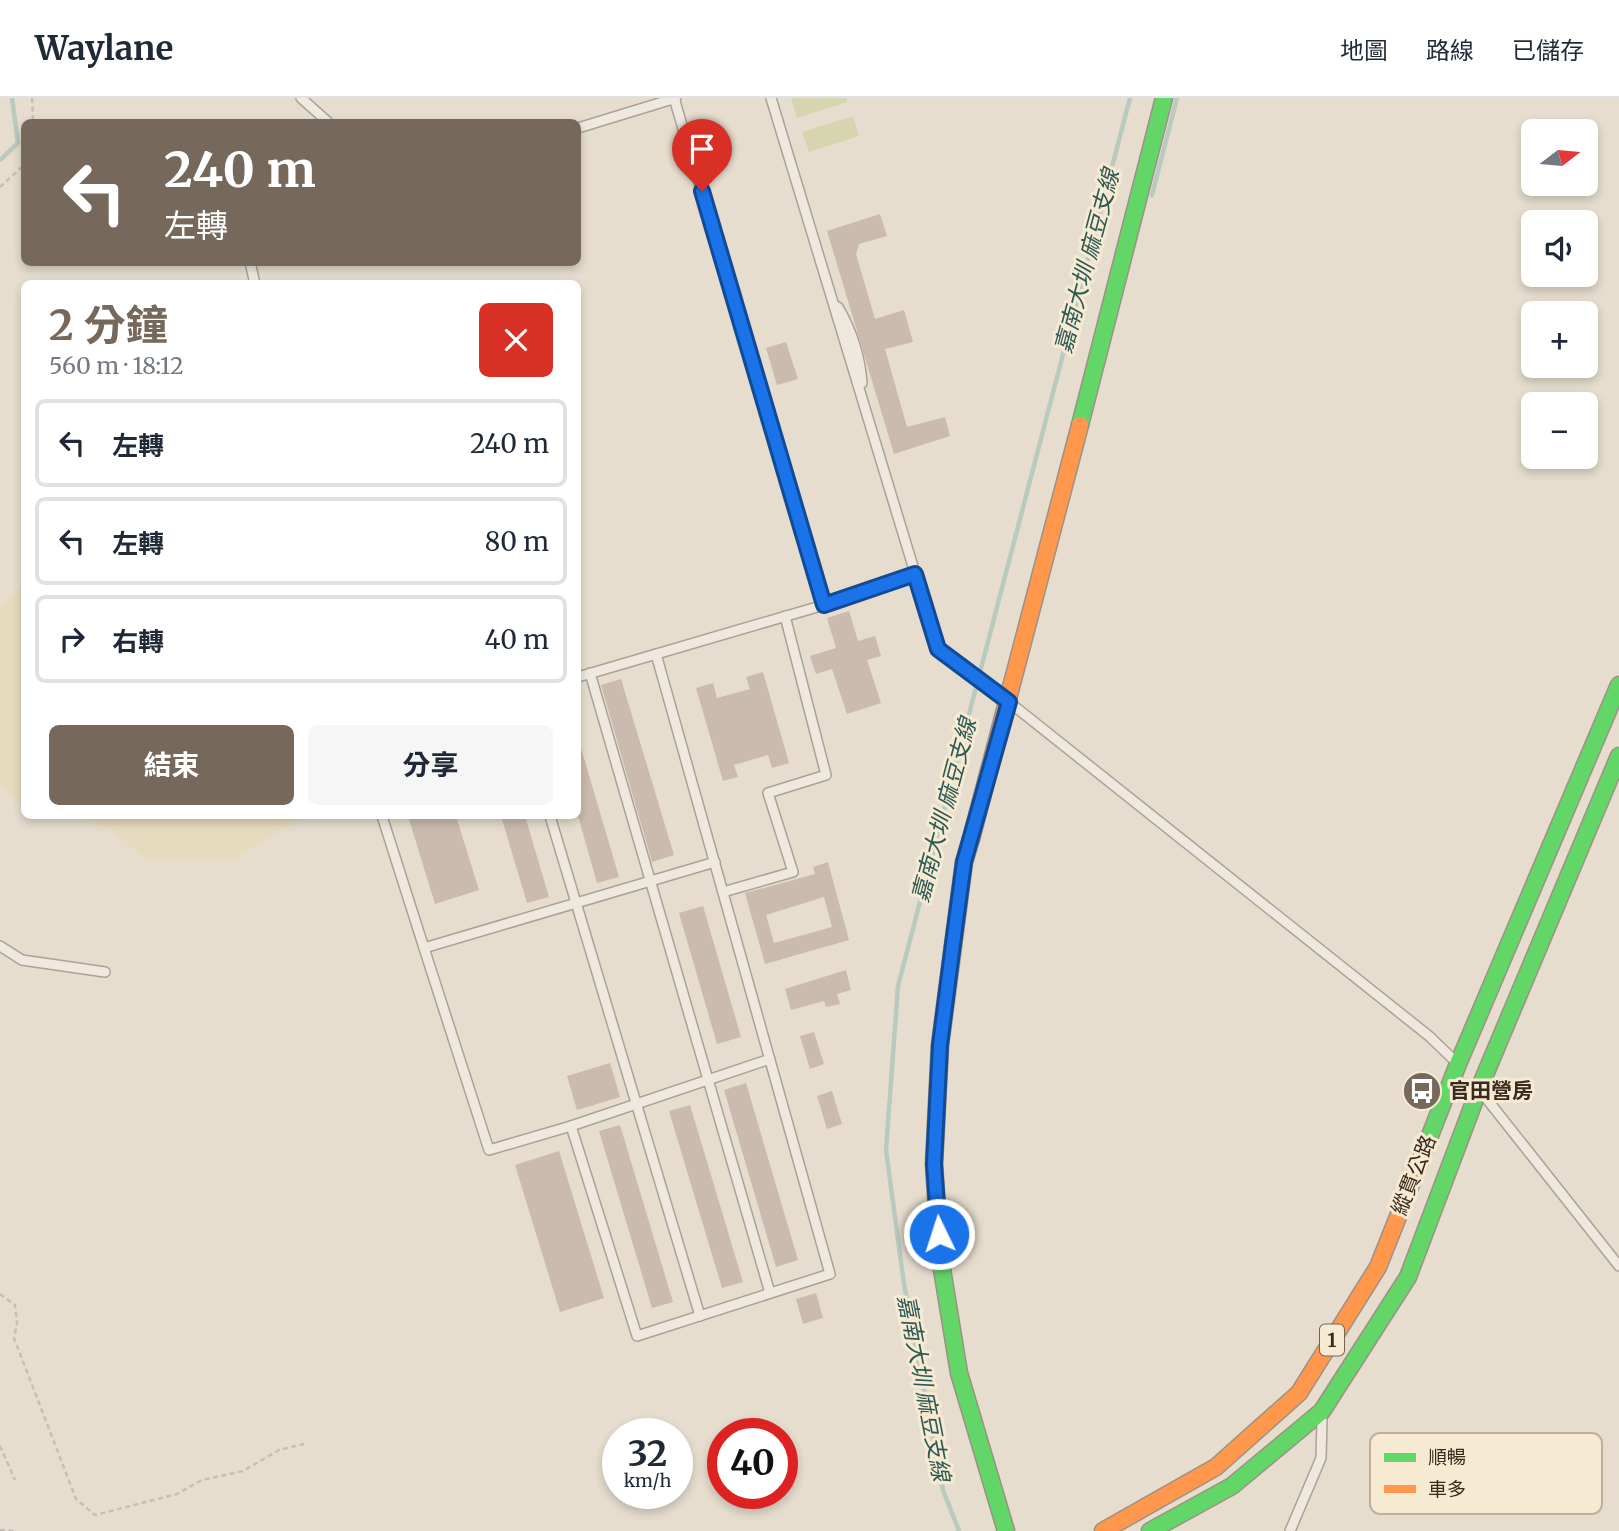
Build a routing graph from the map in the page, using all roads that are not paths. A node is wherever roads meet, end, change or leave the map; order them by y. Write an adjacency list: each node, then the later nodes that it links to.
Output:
1 (301, 98): 5 (lane)
2 (675, 98): 6 (lane); 8 (lane)
3 (771, 98): 7 (lane)
4 (1164, 98): 14 (main road)
5 (325, 119)
6 (581, 127)
7 (915, 574): 8 (lane); 14 (lane)
8 (824, 605): 9 (lane)
9 (785, 616): 10 (lane); 20 (lane)
10 (656, 654): 11 (lane); 18 (lane)
11 (590, 673): 12 (lane); 19 (lane)
12 (581, 676)
13 (1619, 685): 26 (main road, 縱貫公路 / 1)
14 (1009, 702): 26 (lane); 35 (main road)
15 (1619, 756): 28 (main road, 縱貫公路 / 1)
16 (383, 819): 23 (lane)
17 (551, 819): 21 (lane)
18 (715, 862): 19 (lane); 20 (lane)
19 (649, 882): 21 (lane); 27 (lane)
20 (723, 892): 25 (lane)
21 (576, 904): 23 (lane); 29 (lane)
22 (0, 946): 24 (lane)
23 (424, 948): 30 (lane)
24 (105, 972)
25 (770, 1059): 27 (lane); 32 (lane)
26 (1462, 1068): 36 (main road, 縱貫公路 / 1)
27 (707, 1080): 29 (lane); 32 (lane)
28 (1476, 1085): 31 (lane); 34 (main road, 縱貫公路 / 1)
29 (637, 1104): 30 (lane); 33 (lane)
30 (571, 1126): 33 (lane)
31 (1619, 1266)
32 (770, 1293): 33 (lane)
33 (700, 1316)
34 (1322, 1411): 37 (main road, 縱貫公路 / 1); 38 (lane)
35 (1006, 1531)
36 (1103, 1531)
37 (1150, 1531)
38 (1290, 1531)

